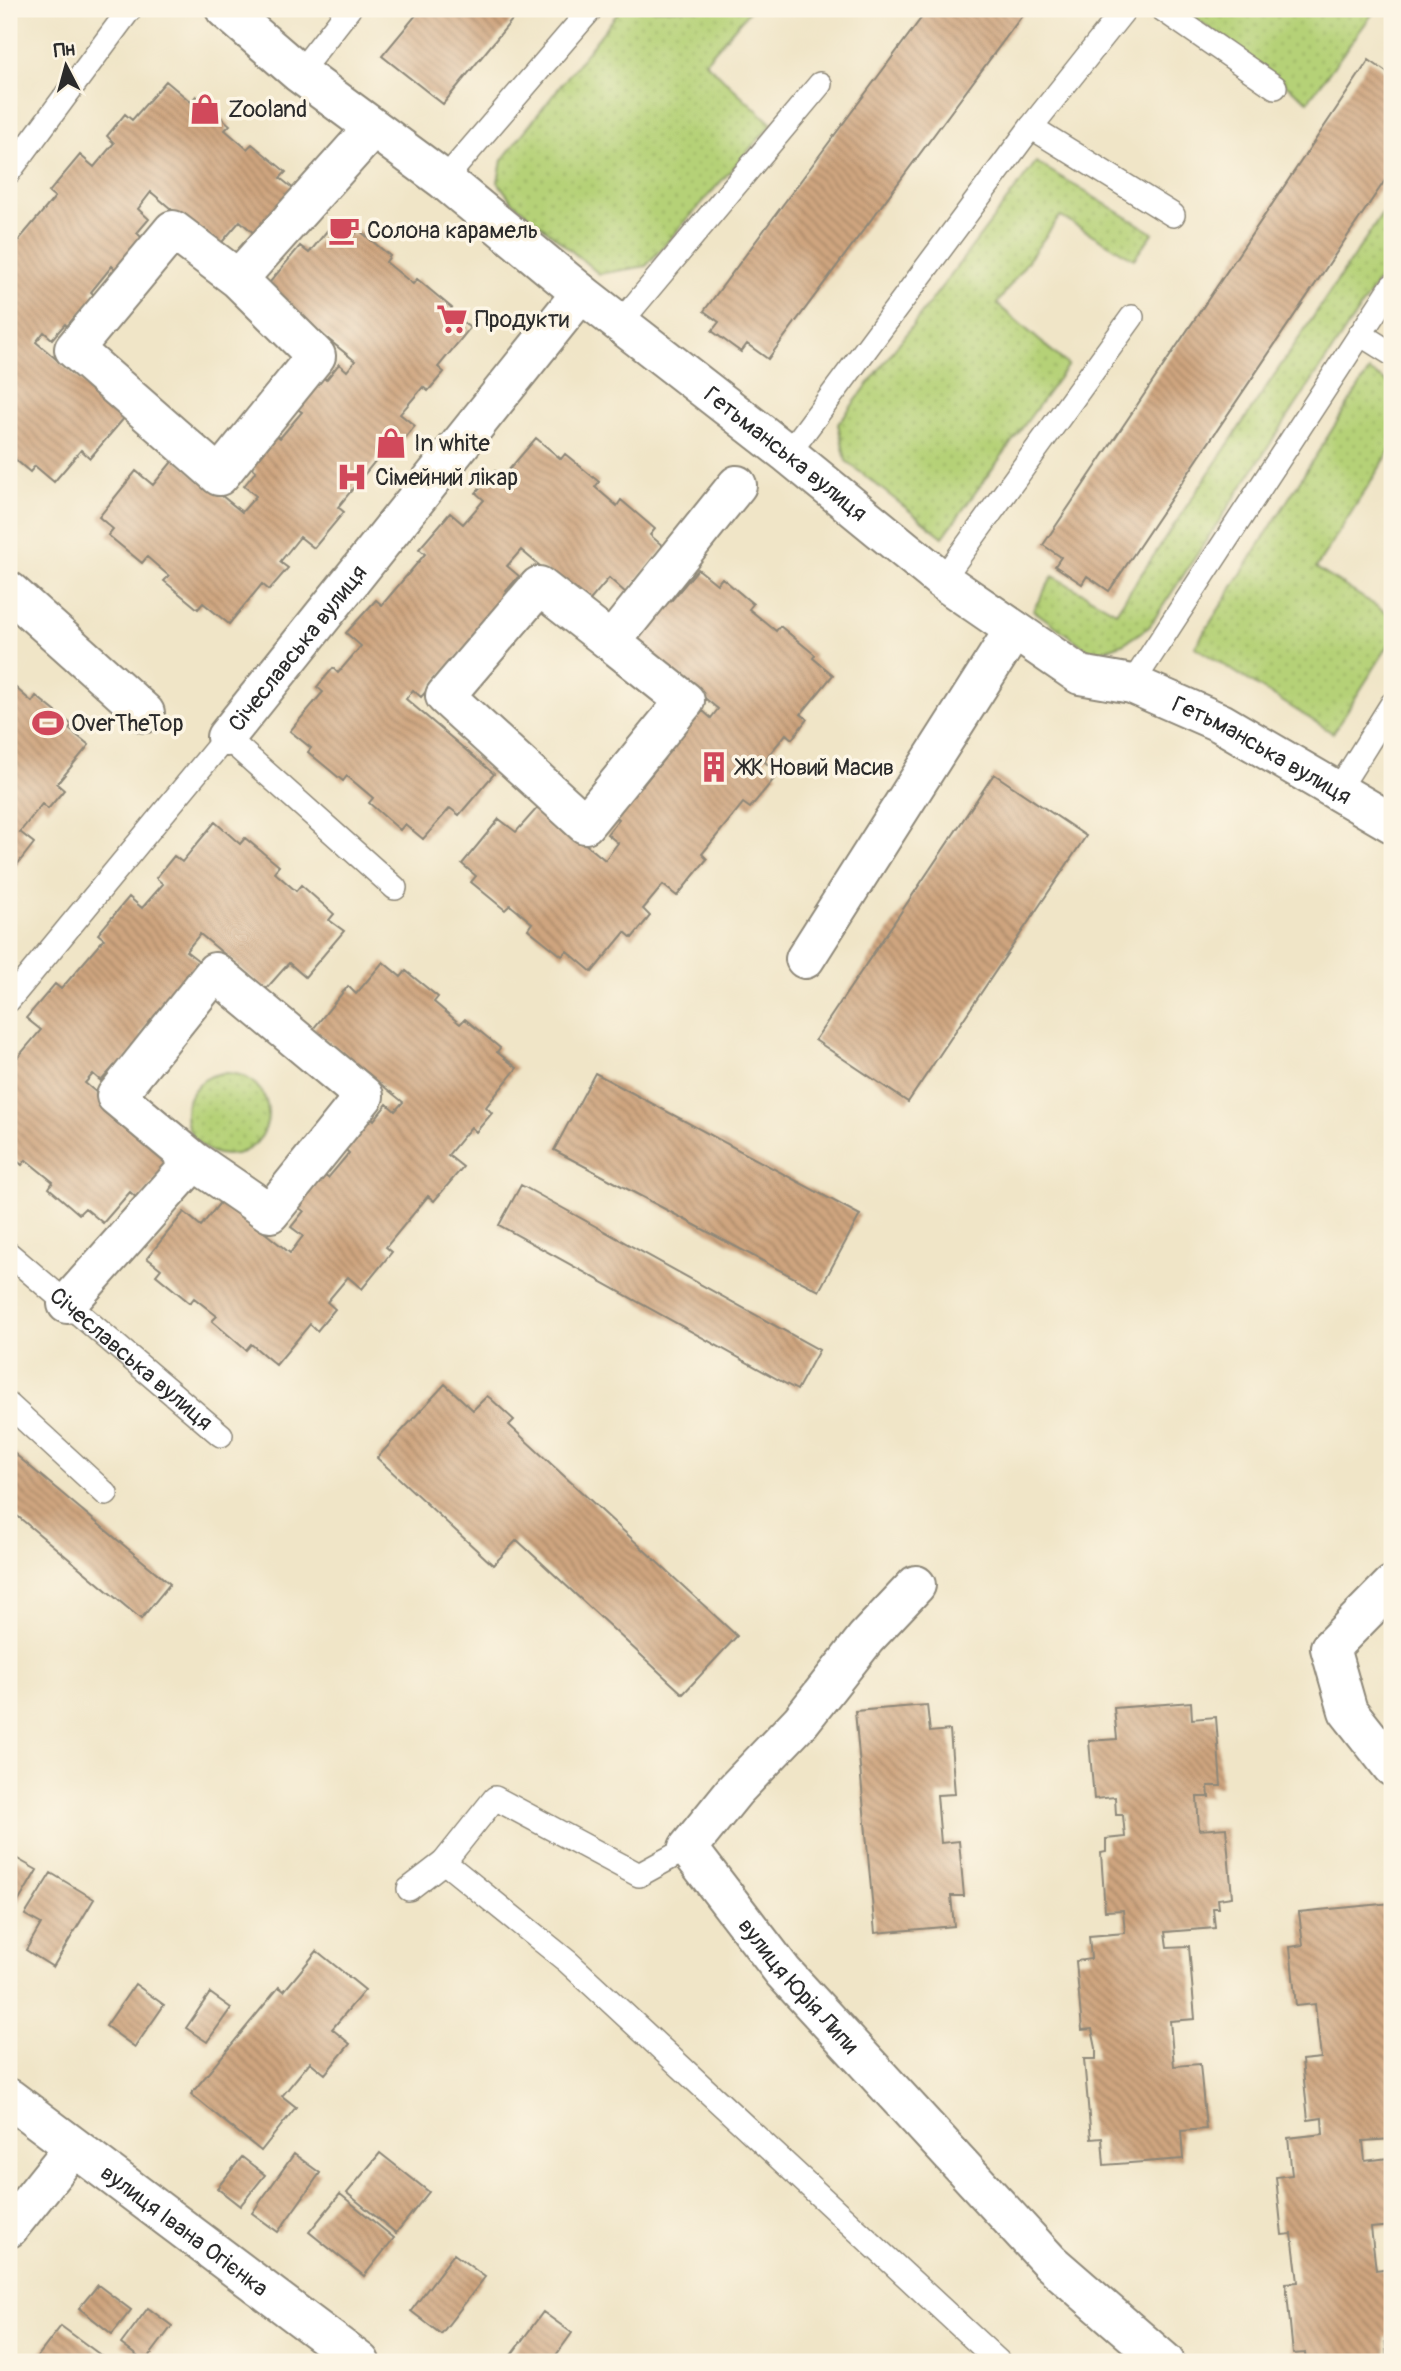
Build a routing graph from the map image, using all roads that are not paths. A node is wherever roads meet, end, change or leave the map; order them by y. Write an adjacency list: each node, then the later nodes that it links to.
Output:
1 (130, 9): 12 (lane)
2 (225, 9): 7 (street, Гетьманська вулиця)
3 (349, 9): 7 (lane)
4 (591, 9): 13 (lane)
5 (1125, 9): 10 (lane)
6 (1162, 9): 9 (lane)
7 (299, 73): 11 (street, Гетьманська вулиця)
8 (820, 84): 19 (lane)
9 (1275, 87)
10 (1031, 127): 14 (lane); 22 (lane)
11 (373, 128): 13 (street, Гетьманська вулиця); 15 (street)
12 (9, 172)
13 (444, 180): 17 (street, Гетьманська вулиця)
14 (1173, 215)
15 (238, 279): 15 (street)
16 (1392, 286): 20 (lane)
17 (581, 293): 19 (street, Гетьманська вулиця); 31 (street, Січеславська вулиця)
18 (1132, 317): 24 (lane)
19 (620, 323): 22 (street, Гетьманська вулиця)
20 (1360, 334): 21 (lane); 28 (lane)
21 (1392, 354)
22 (788, 454): 24 (street, Гетьманська вулиця)
23 (737, 485): 27 (street)
24 (942, 580): 26 (street, Гетьманська вулиця)
25 (9, 591): 30 (street)
26 (1014, 629): 28 (street, Гетьманська вулиця); 35 (street)
27 (611, 642): 27 (street)
28 (1132, 684): 32 (street, Гетьманська вулиця)
29 (1392, 704): 32 (lane)
30 (145, 713)
31 (226, 737): 34 (lane); 36 (lane, Січеславська вулиця)
32 (1337, 792): 33 (street, Гетьманська вулиця)
33 (1392, 823)
34 (395, 888)
35 (805, 959)
36 (9, 1000)
37 (194, 1161): 37 (street); 39 (street)
38 (9, 1254): 39 (lane, Січеславська вулиця)
39 (67, 1304): 41 (lane, Січеславська вулиця)
40 (9, 1405): 42 (lane)
41 (221, 1435)
42 (106, 1494)
43 (916, 1585): 46 (street)
44 (1392, 1585): 45 (street)
45 (1392, 1767)
46 (688, 1848): 47 (lane); 54 (street, вулиця Юрія Липи)
47 (444, 1862): 48 (lane); 53 (lane)
48 (409, 1889)
49 (9, 2098): 50 (street, вулиця Івана Огієнка)
50 (73, 2148): 51 (street); 52 (street, вулиця Івана Огієнка)
51 (9, 2228)
52 (360, 2362)
53 (999, 2362)
54 (1165, 2362)

